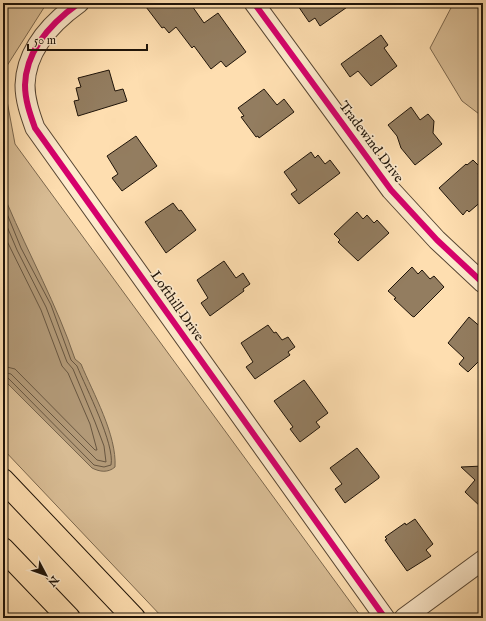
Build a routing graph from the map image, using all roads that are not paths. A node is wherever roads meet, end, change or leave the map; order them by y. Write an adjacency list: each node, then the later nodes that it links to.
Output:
1 (79, 3): 9 (street, Lofthill Drive)
2 (254, 3): 3 (street, Tradewind Drive)
3 (483, 283)
4 (3, 480): 8 (main road)
5 (3, 549): 7 (main road)
6 (483, 560): 10 (street)
7 (69, 618)
8 (134, 618)
9 (385, 618)
10 (404, 618)

